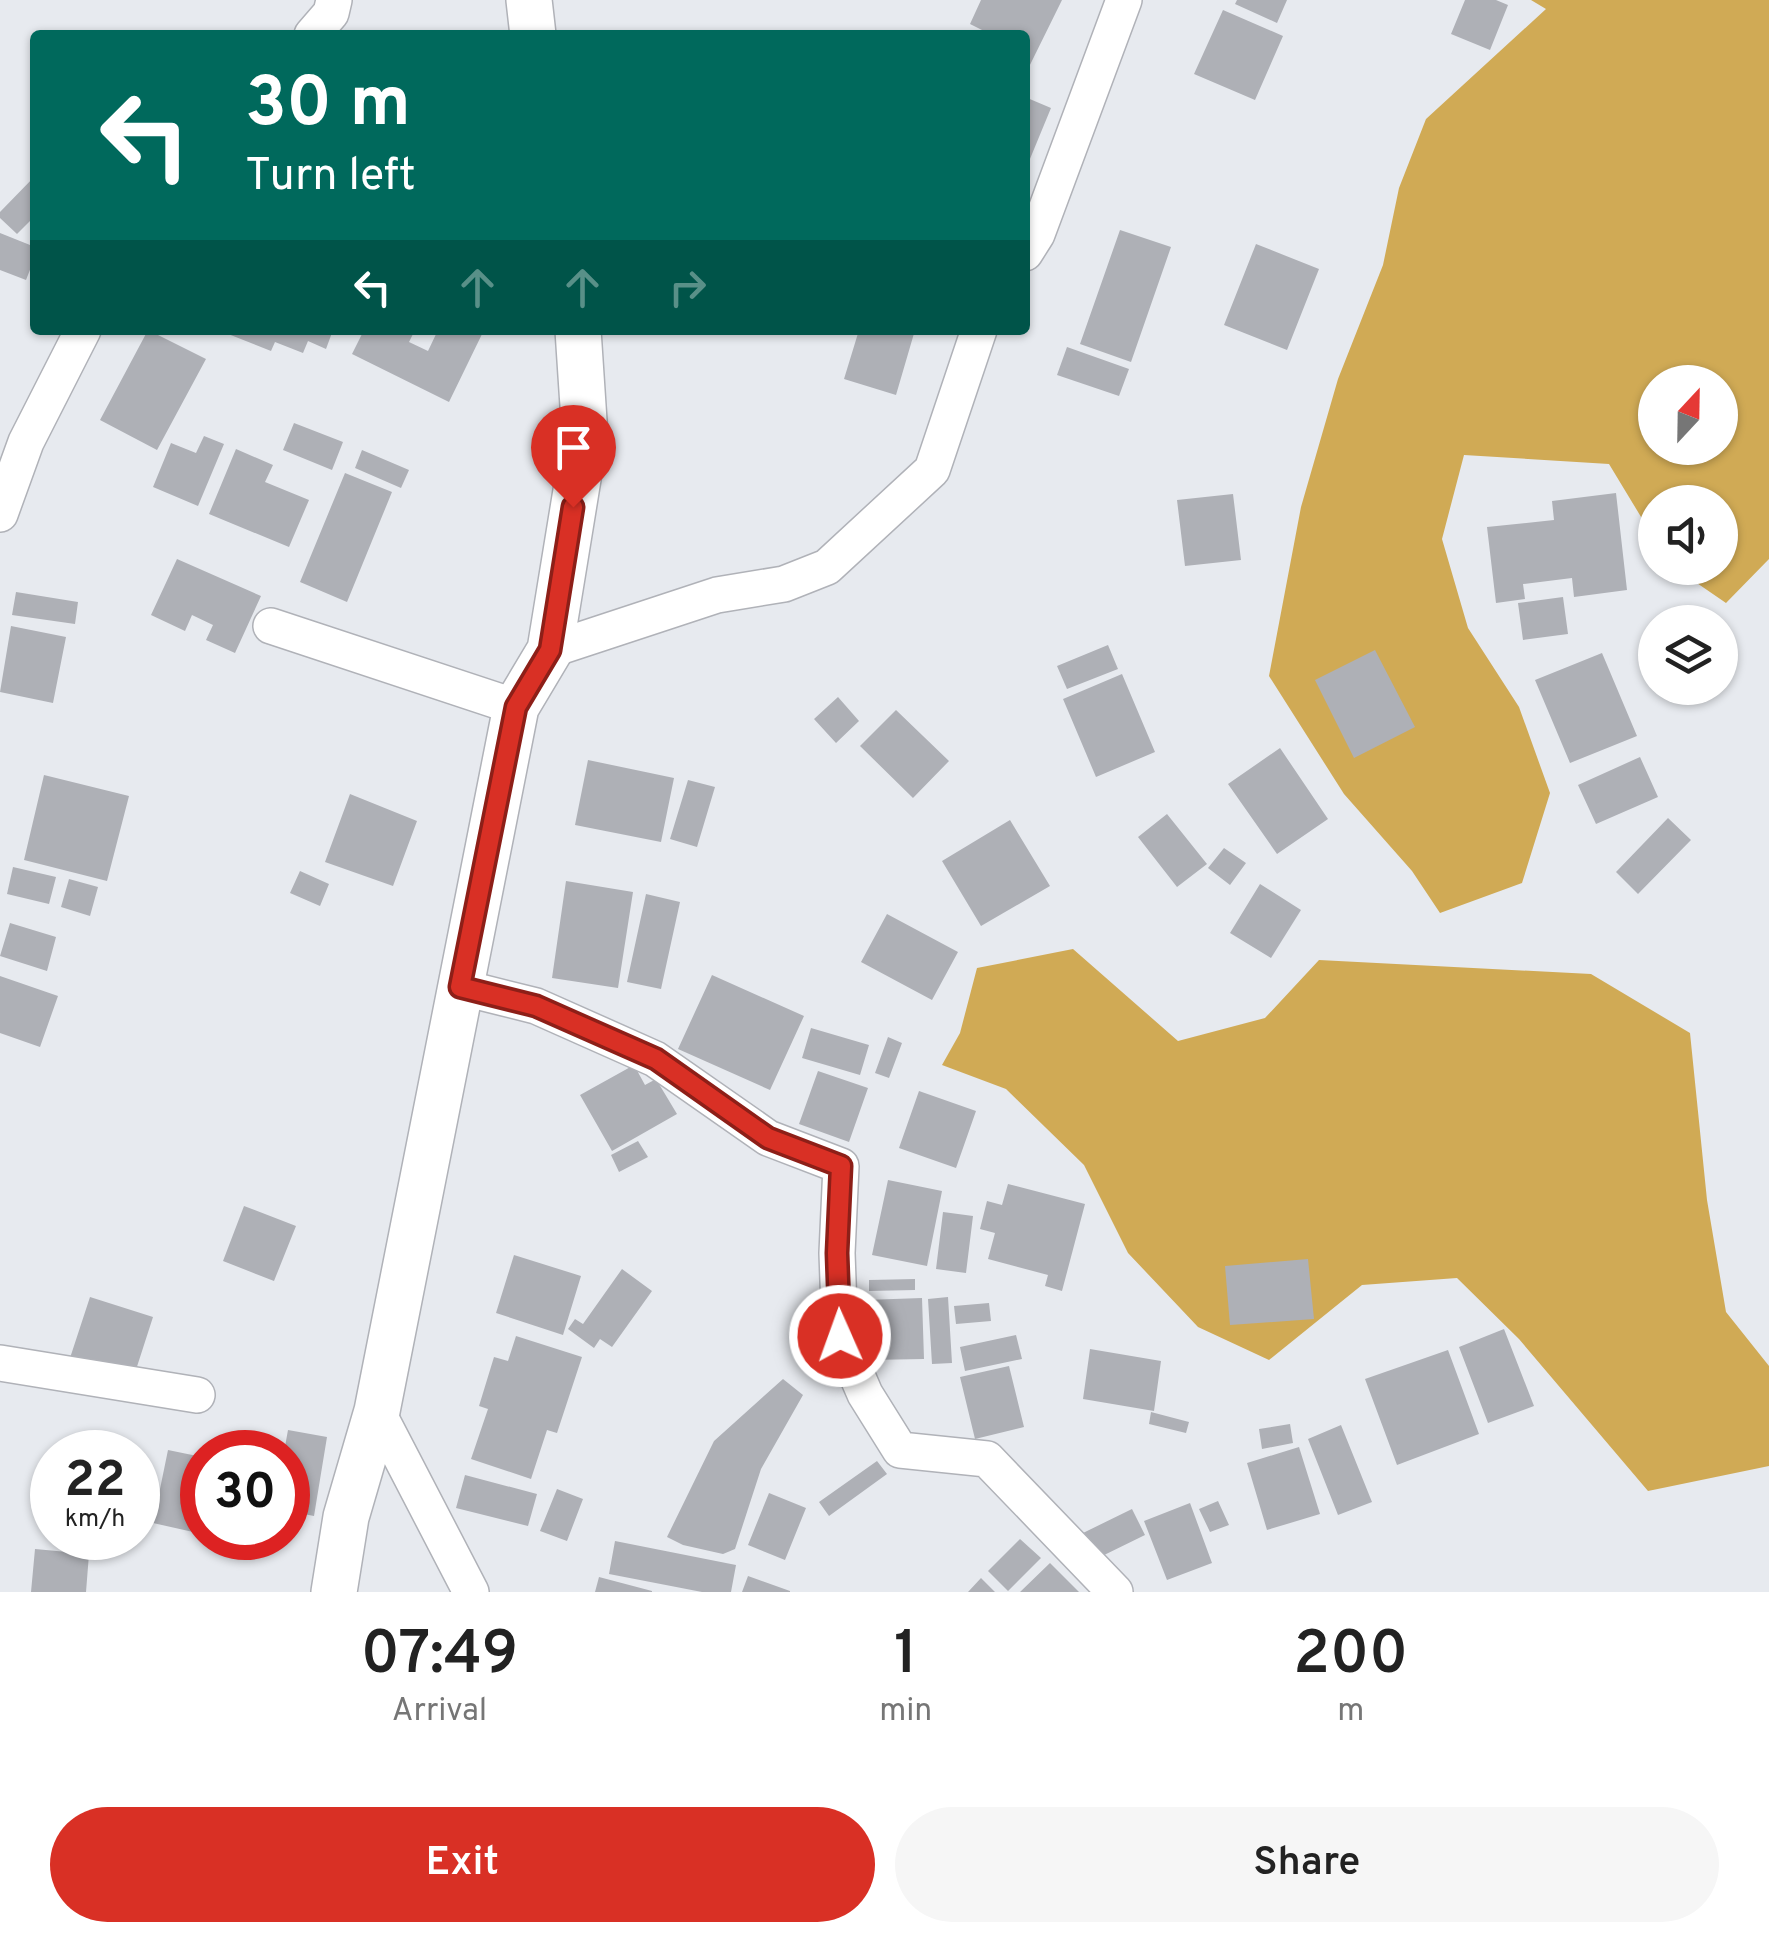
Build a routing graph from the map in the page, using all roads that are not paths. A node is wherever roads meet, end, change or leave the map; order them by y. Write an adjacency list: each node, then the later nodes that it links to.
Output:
1 (334, 0): 4 (street)
2 (529, 0): 5 (street)
3 (1124, 0): 6 (street)
4 (317, 30)
5 (532, 30)
6 (1030, 245)
7 (80, 335): 10 (street)
8 (578, 335): 12 (street)
9 (977, 335): 12 (street)
10 (0, 514)
11 (271, 626): 13 (street)
12 (550, 650): 13 (street)
13 (516, 707): 14 (street)
14 (460, 987): 17 (street); 20 (street)
15 (0, 1363): 16 (street)
16 (197, 1395)
17 (377, 1411): 18 (street); 19 (street)
18 (334, 1592)
19 (471, 1592)
20 (1115, 1592)

